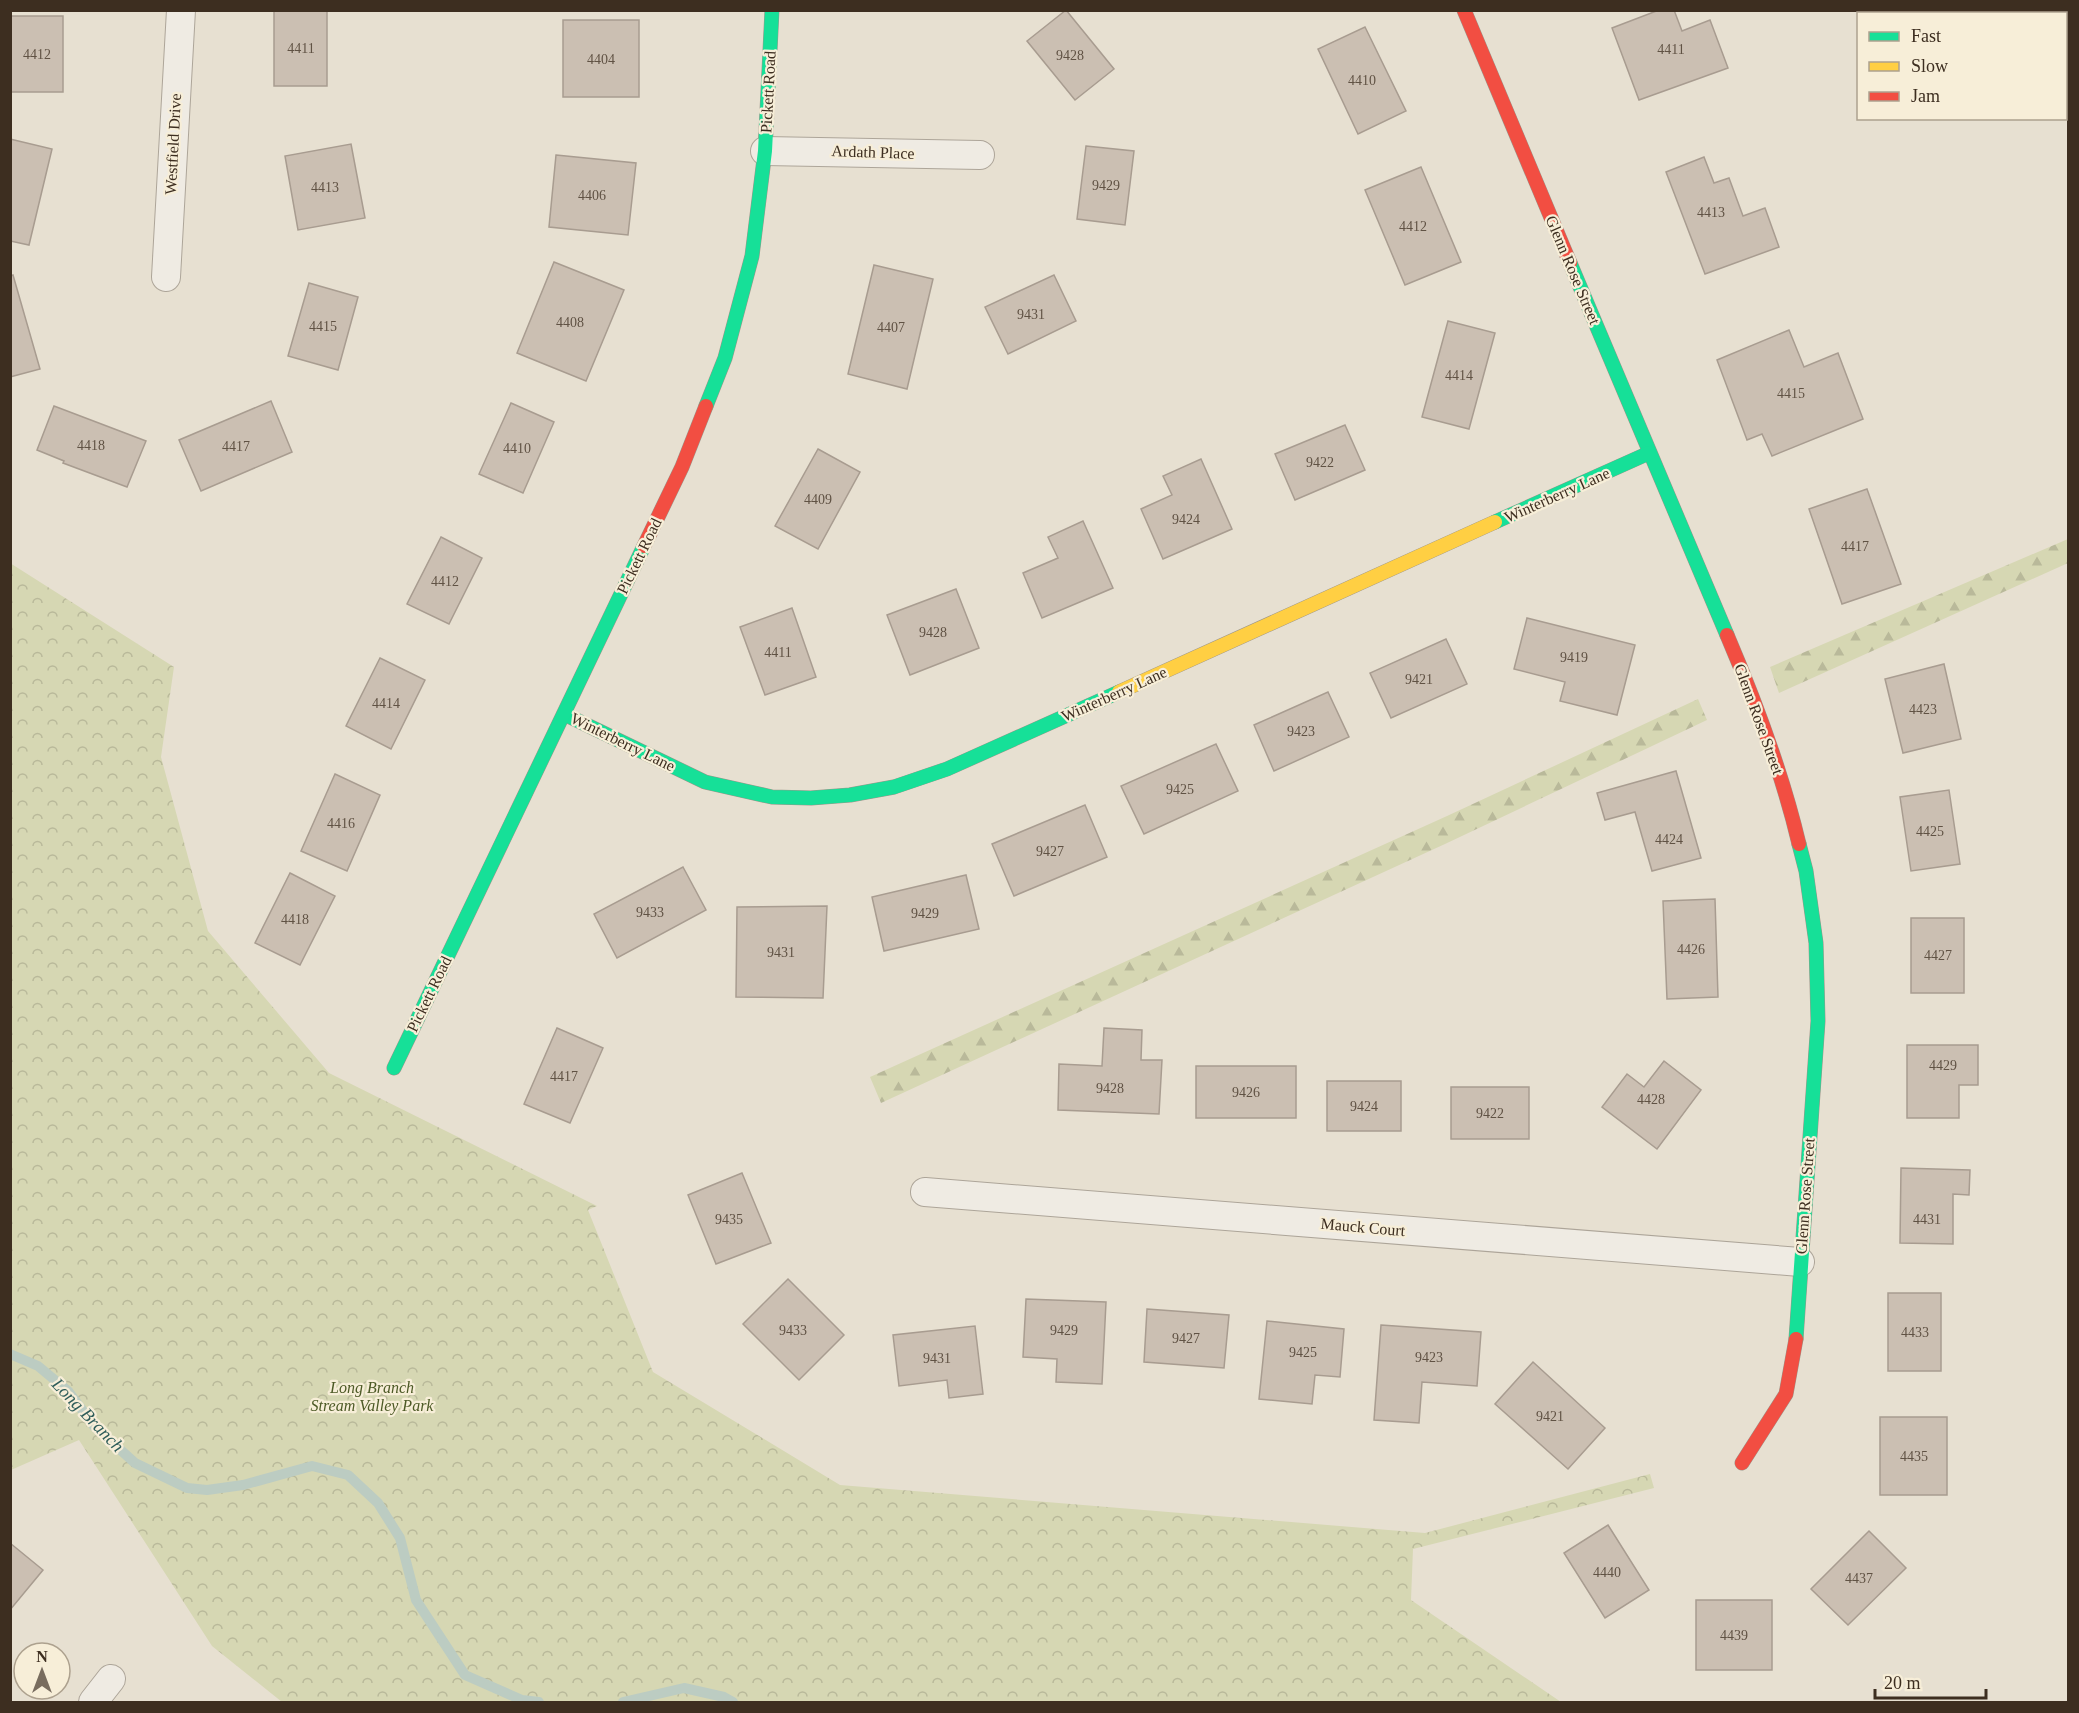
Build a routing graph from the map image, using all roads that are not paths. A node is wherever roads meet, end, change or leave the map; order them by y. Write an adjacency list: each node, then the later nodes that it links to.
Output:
1 (181, 10): 6 (street, Westfield Drive)
2 (772, 10): 4 (street, Pickett Road)
3 (1464, 10): 7 (street, Glenn Rose Street)
4 (765, 151): 5 (street, Ardath Place); 8 (street, Pickett Road)
5 (980, 155)
6 (166, 277)
7 (1649, 453): 8 (street, Winterberry Lane); 11 (street, Glenn Rose Street)
8 (564, 714): 9 (street, Pickett Road)
9 (394, 1068)
10 (925, 1192): 11 (street, Mauck Court)
11 (1800, 1262): 12 (street, Glenn Rose Street)
12 (1742, 1463)
13 (111, 1679): 14 (street)
14 (93, 1702)

